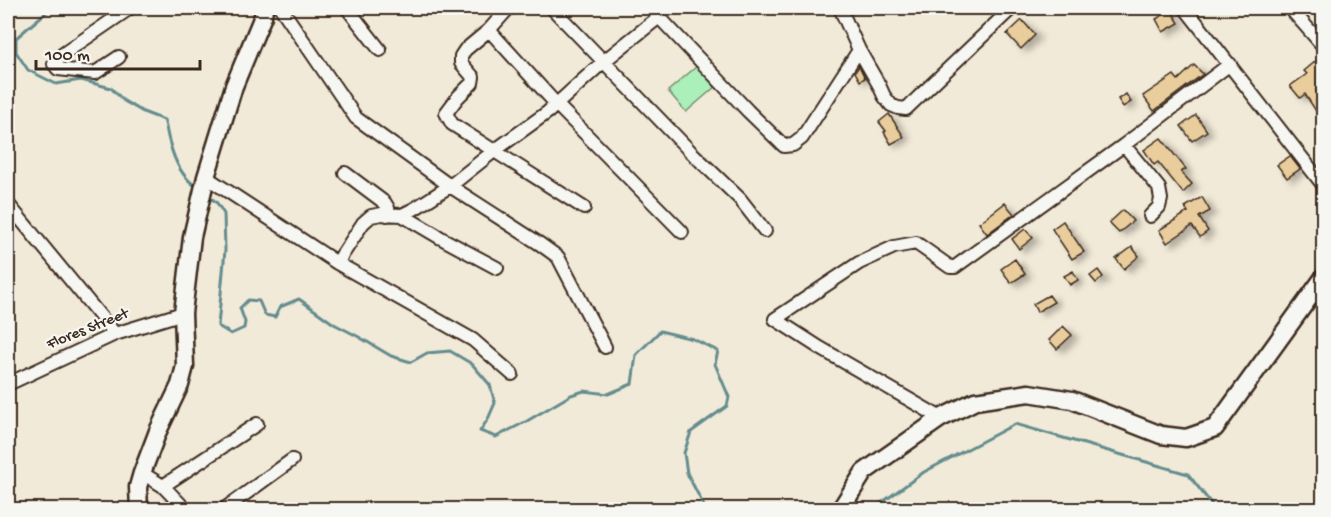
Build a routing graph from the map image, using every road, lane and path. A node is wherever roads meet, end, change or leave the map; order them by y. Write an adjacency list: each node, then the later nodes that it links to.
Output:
1 (130, 8): 15 (street)
2 (264, 8): 22 (street)
3 (282, 8): 23 (street)
4 (347, 8): 13 (street)
5 (506, 8): 11 (street)
6 (552, 8): 16 (street)
7 (840, 8): 14 (street)
8 (1012, 8): 14 (street)
9 (1185, 8): 17 (street)
10 (1290, 8): 12 (street)
11 (489, 30): 18 (street); 20 (street)
12 (1323, 47)
13 (380, 50)
14 (859, 50): 16 (street)
15 (120, 57)
16 (603, 62): 18 (street); 30 (street)
17 (1230, 64): 19 (street); 24 (street)
18 (557, 105): 20 (street); 31 (street)
19 (1124, 145): 29 (street); 40 (street)
20 (494, 151): 23 (street); 26 (street)
21 (345, 173): 27 (street)
22 (206, 177): 32 (street); 35 (street)
23 (450, 186): 28 (street); 37 (street)
24 (1323, 186)
25 (8, 204): 36 (street)
26 (584, 208)
27 (387, 215): 28 (street); 32 (street)
28 (402, 215): 33 (street)
29 (1150, 216)
30 (765, 231)
31 (682, 232)
32 (337, 263): 38 (street)
33 (497, 268)
34 (1323, 277): 40 (street)
35 (183, 313): 36 (street, Flores Street); 43 (street)
36 (115, 334): 39 (street, Flores Street)
37 (605, 347)
38 (512, 374)
39 (8, 384)
40 (941, 418): 48 (street)
41 (257, 424): 44 (street)
42 (292, 460): 47 (street)
43 (142, 473): 44 (street); 45 (street)
44 (164, 486): 46 (street)
45 (139, 510)
46 (186, 510)
47 (223, 510)
48 (840, 510)

